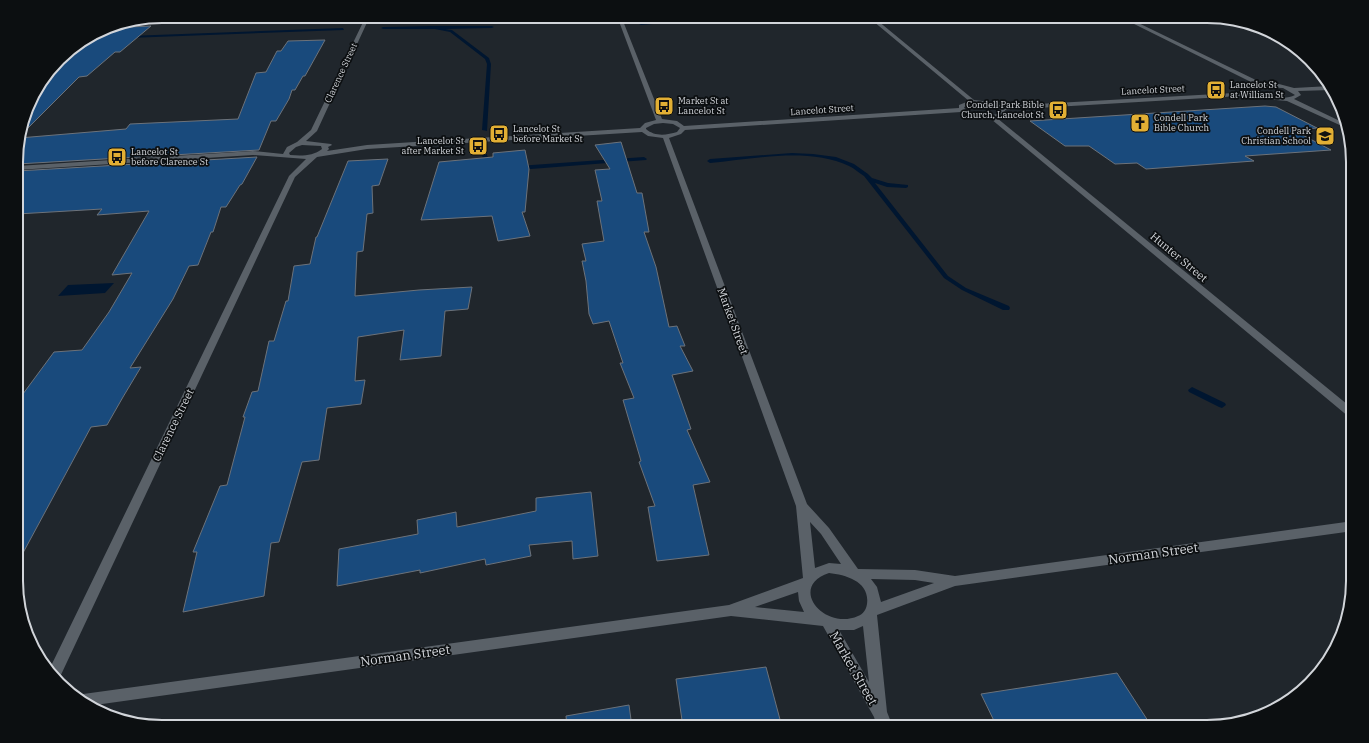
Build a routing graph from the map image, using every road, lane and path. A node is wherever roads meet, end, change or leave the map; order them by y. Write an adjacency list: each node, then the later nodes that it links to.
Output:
1 (365, 23): 18 (street, Clarence Street)
2 (622, 23): 14 (street)
3 (877, 23): 10 (street)
4 (1134, 23): 5 (street)
5 (1262, 85): 7 (street); 8 (street)
6 (1324, 88): 7 (street)
7 (1294, 90): 9 (street)
8 (1257, 93): 9 (street, Lancelot Street); 11 (street, Lancelot Street)
9 (1288, 99): 15 (street, Lancelot Street)
10 (973, 102): 11 (street, Lancelot Street); 12 (street)
11 (1002, 108): 13 (street)
12 (962, 110): 13 (street); 16 (street, Lancelot Street)
13 (992, 117): 28 (street, Hunter Street)
14 (660, 121): 16 (street); 17 (street)
15 (1340, 124)
16 (683, 128): 19 (street)
17 (643, 130): 19 (street); 22 (street)
18 (314, 131): 20 (street); 21 (street, Clarence Street)
19 (665, 136): 29 (street, Market Street)
20 (322, 144): 21 (street); 22 (street); 24 (street, Clarence Street)
21 (296, 145): 23 (street); 25 (street, Clarence Street)
22 (367, 147): 24 (street)
23 (254, 153): 25 (street); 26 (street)
24 (316, 155): 25 (street); 27 (street, Clarence Street)
25 (289, 156): 27 (street)
26 (23, 168)
27 (292, 176): 37 (street, Clarence Street)
28 (1346, 409)
29 (802, 506): 31 (street, Market Street); 32 (street, Market Street)
30 (1346, 527): 33 (street, Norman Street)
31 (855, 573): 32 (street); 33 (street, Norman Street); 35 (street)
32 (808, 580): 34 (street, Norman Street); 36 (street)
33 (954, 581): 35 (street, Norman Street)
34 (729, 611): 36 (street, Norman Street); 38 (street, Norman Street)
35 (871, 613): 36 (street); 39 (street, Market Street)
36 (825, 621): 39 (street, Market Street)
37 (56, 671)
38 (89, 699)
39 (883, 720)

